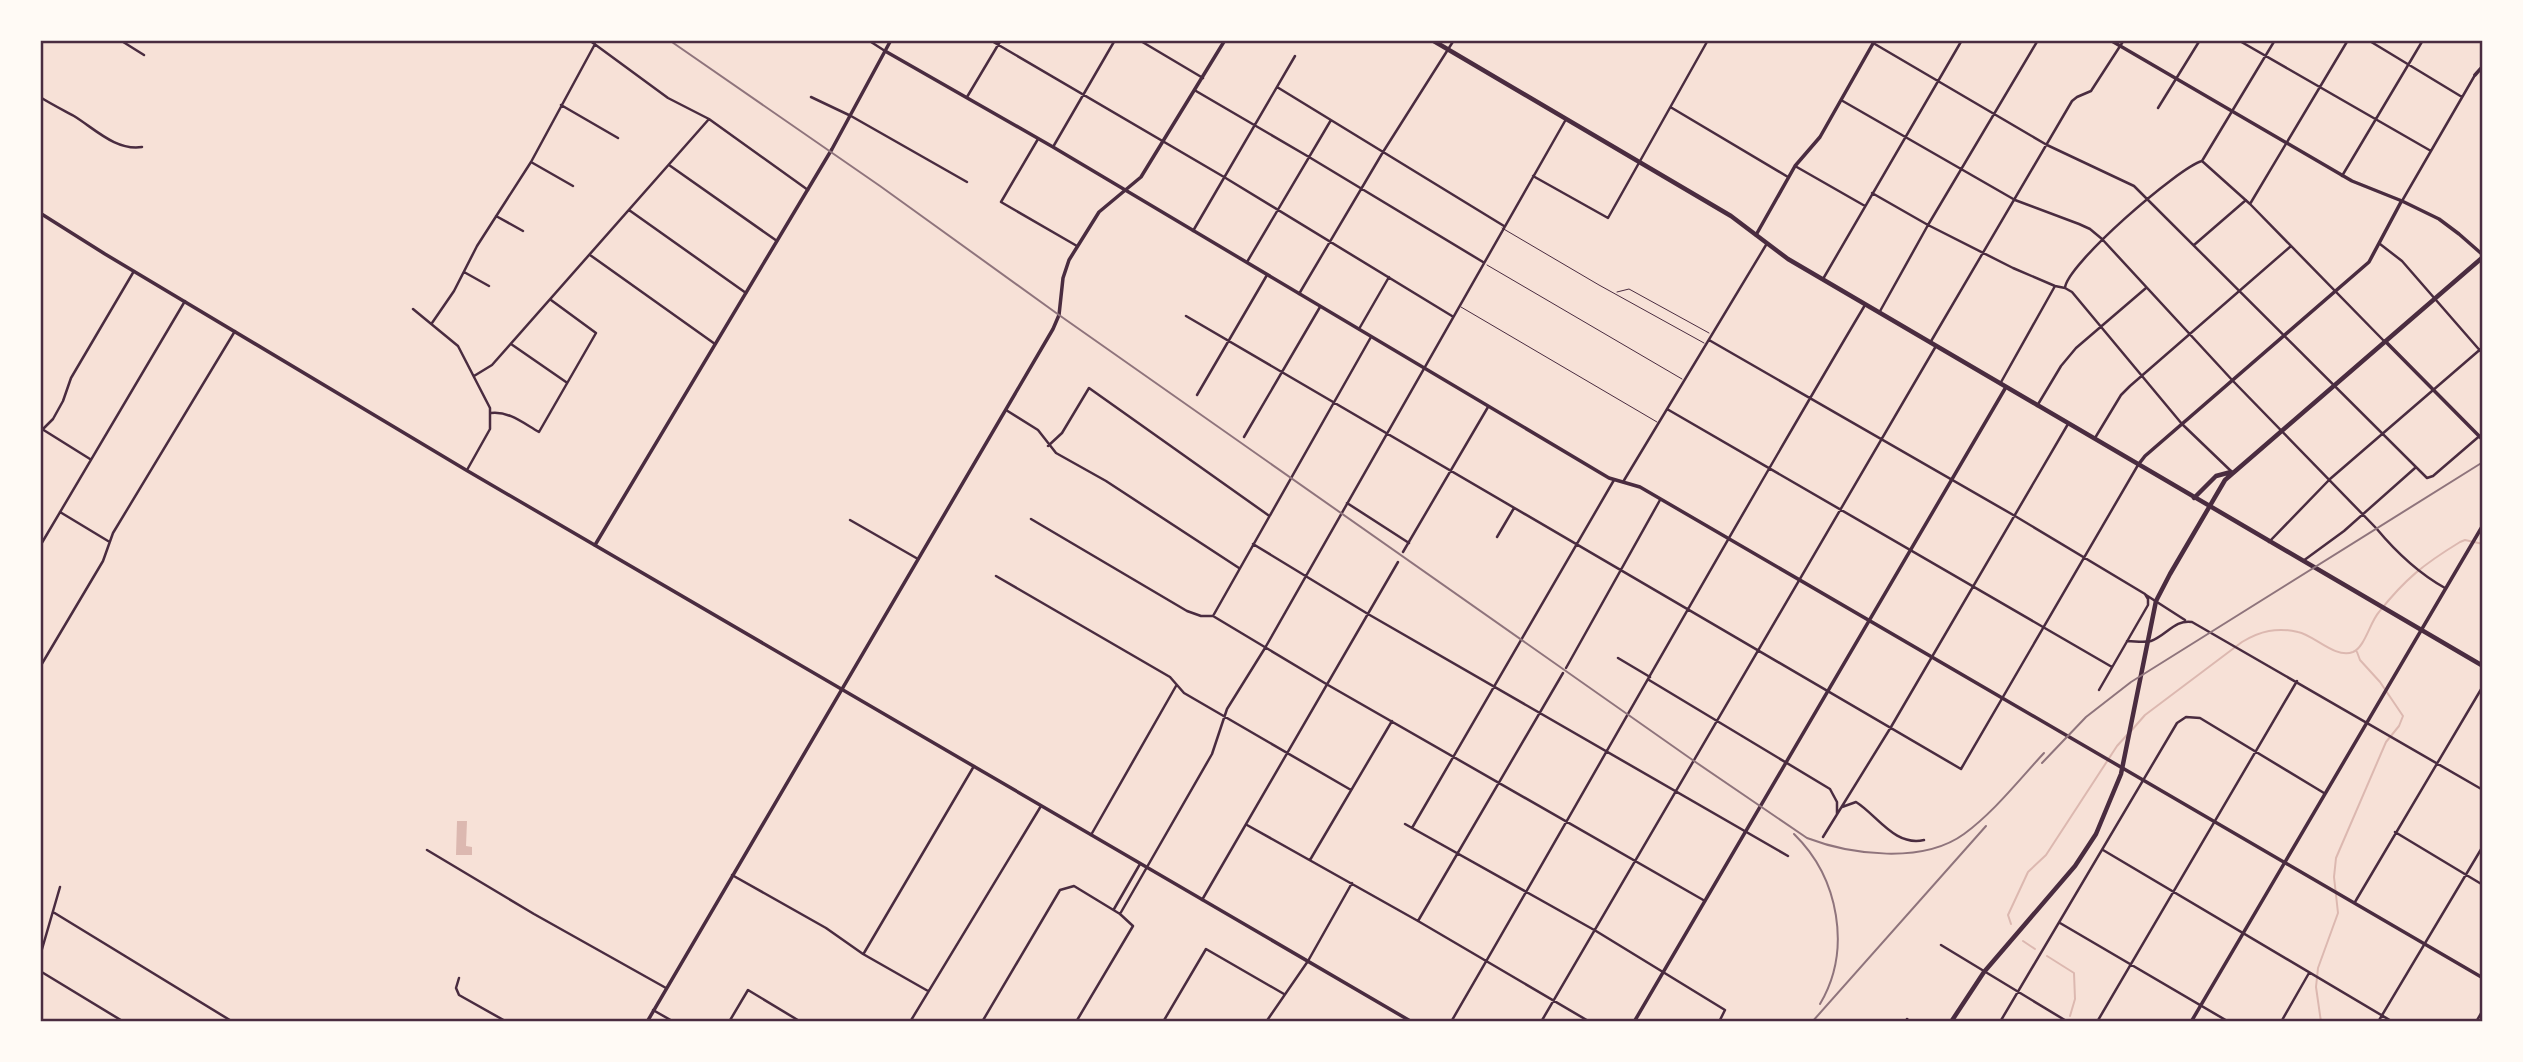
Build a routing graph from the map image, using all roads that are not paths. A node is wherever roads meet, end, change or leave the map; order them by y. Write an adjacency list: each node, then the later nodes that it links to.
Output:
1 (120, 40): 29 (street)
2 (589, 40): 24 (street)
3 (868, 40): 28 (street)
4 (891, 40): 28 (street)
5 (990, 40): 25 (street)
6 (1001, 40): 25 (street)
7 (1115, 40): 41 (street)
8 (1139, 40): 35 (street)
9 (1225, 40): 35 (street)
10 (1432, 40): 27 (main road)
11 (1454, 40): 27 (street)
12 (1708, 40): 48 (street)
13 (1962, 40): 37 (street)
14 (2038, 40): 51 (street)
15 (2110, 40): 26 (street)
16 (2124, 40): 26 (street)
17 (2200, 40): 36 (street)
18 (2238, 40): 31 (street)
19 (2275, 40): 31 (street)
20 (2348, 40): 39 (street)
21 (2368, 40): 32 (street)
22 (2423, 40): 32 (street)
23 (1872, 41): 37 (street); 46 (street)
24 (595, 44): 47 (street); 54 (street)
25 (998, 45): 41 (street); 44 (street)
26 (2120, 46): 36 (street); 63 (street)
27 (1448, 50): 53 (main road); 67 (street)
28 (885, 51): 44 (street); 52 (street)
29 (144, 55)
30 (1295, 56): 38 (street)
31 (2265, 56): 39 (street); 50 (street)
32 (2409, 64): 45 (street); 56 (street)
33 (2483, 66): 34 (street)
34 (2475, 75): 45 (street)
35 (1203, 78): 40 (street)
36 (2176, 78): 49 (street); 50 (street)
37 (1938, 81): 51 (street); 58 (street)
38 (1277, 87): 55 (street); 57 (street)
39 (2320, 88): 56 (street); 62 (street)
40 (1196, 91): 57 (street); 61 (street)
41 (1083, 94): 61 (street); 65 (street)
42 (40, 97): 64 (street)
43 (811, 97): 52 (street)
44 (967, 97): 60 (street)
45 (2462, 97): 66 (street)
46 (1841, 100): 58 (street); 73 (street)
47 (561, 105): 59 (street); 69 (street)
48 (1672, 108): 70 (street); 78 (street)
49 (2158, 108)
50 (2232, 112): 62 (street); 71 (street)
51 (1993, 115): 63 (street); 74 (street)
52 (851, 116): 79 (street); 82 (street)
53 (1567, 118): 70 (main road); 75 (street)
54 (709, 119): 72 (street); 82 (street)
55 (1331, 120): 67 (street); 68 (street)
56 (2375, 120): 66 (street); 76 (street)
57 (1255, 124): 68 (street); 77 (street)
58 (1905, 137): 74 (street); 84 (street)
59 (618, 138)
60 (1038, 139): 65 (street); 106 (street)
61 (1163, 142): 77 (street); 83 (street)
62 (2286, 143): 76 (street); 89 (street)
63 (2047, 145): 85 (street); 86 (street)
64 (142, 147)
65 (1053, 147): 83 (street)
66 (2431, 151): 88 (street)
67 (1383, 152): 81 (street); 96 (street)
68 (1309, 157): 81 (street); 92 (street)
69 (531, 162): 80 (street); 94 (street)
70 (1640, 162): 75 (street); 99 (main road)
71 (2202, 162): 86 (street); 87 (street)
72 (669, 165): 91 (street); 101 (street)
73 (1795, 166): 78 (street); 90 (street)
74 (1961, 170): 85 (street); 95 (street)
75 (1533, 176): 96 (street)
76 (2342, 176): 88 (street)
77 (1224, 177): 92 (street); 98 (street)
78 (1788, 177): 99 (street)
79 (967, 182)
80 (573, 186)
81 (1361, 189): 102 (street); 111 (street)
82 (808, 190): 101 (street)
83 (1125, 191): 98 (street); 106 (street)
84 (1872, 193): 90 (street); 95 (street)
85 (2015, 200): 100 (street); 108 (street)
86 (2149, 200): 100 (street); 105 (street)
87 (2246, 200): 89 (street); 105 (street)
88 (2402, 201): 103 (street); 110 (street)
89 (2250, 204): 107 (street)
90 (1865, 206): 117 (street)
91 (629, 210): 109 (street); 124 (street)
92 (1278, 210): 102 (street); 112 (street)
93 (40, 213): 113 (street)
94 (496, 216): 97 (street); 114 (street)
95 (1928, 225): 108 (street); 134 (street)
96 (1503, 227): 111 (street); 125 (lane)
97 (523, 231)
98 (1193, 231): 112 (street)
99 (1756, 235): 104 (main road)
100 (2102, 239): 120 (street); 121 (street)
101 (777, 241): 124 (street)
102 (1329, 242): 116 (street); 126 (street)
103 (2380, 243): 123 (street); 127 (street)
104 (1767, 244): 117 (main road); 141 (street)
105 (2194, 245): 122 (street)
106 (1077, 246): 171 (street)
107 (2291, 246): 122 (street); 123 (street)
108 (1984, 253): 119 (street); 148 (street)
109 (590, 255): 128 (street); 151 (street)
110 (2483, 256): 127 (main road)
111 (1483, 262): 131 (street); 159 (lane)
112 (1247, 263): 115 (street)
113 (134, 271): 129 (street); 177 (street)
114 (464, 272): 118 (street); 137 (street)
115 (1267, 275): 126 (street); 147 (street)
116 (1390, 277): 136 (street); 139 (street)
117 (1823, 279): 130 (main road)
118 (489, 286)
119 (2055, 286): 120 (street); 162 (street)
120 (2065, 288): 138 (street)
121 (2146, 288): 138 (street); 142 (street)
122 (2239, 291): 142 (street); 143 (street)
123 (2335, 291): 143 (street); 146 (street)
124 (746, 293): 151 (street)
125 (1615, 293): 141 (lane); 150 (lane)
126 (1299, 294): 132 (street)
127 (2435, 298): 146 (main road); 153 (street)
128 (551, 300): 149 (street); 161 (street)
129 (185, 301): 140 (street); 185 (street)
130 (1865, 304): 134 (main road); 166 (street)
131 (1458, 305): 136 (street); 173 (lane)
132 (1320, 307): 139 (street); 156 (street)
133 (414, 309): 137 (street)
134 (1879, 313): 148 (main road)
135 (1186, 316): 147 (street)
136 (1452, 316): 155 (street)
137 (432, 323): 158 (street)
138 (2100, 326): 157 (street); 169 (street)
139 (1359, 329): 144 (street)
140 (235, 331): 189 (street); 211 (street)
141 (1712, 334): 145 (street)
142 (2190, 334): 157 (street); 160 (street)
143 (2285, 336): 160 (street); 163 (street)
144 (1371, 337): 155 (street); 167 (street)
145 (1709, 340): 150 (street); 166 (street)
146 (2385, 341): 163 (main road); 164 (street)
147 (1228, 342): 156 (street); 165 (street)
148 (1930, 343): 152 (main road)
149 (511, 344): 158 (street); 161 (street)
150 (1706, 344): 159 (street)
151 (716, 345): 216 (street)
152 (1936, 346): 162 (main road); 182 (street)
153 (2481, 348): 154 (street); 164 (street)
154 (2483, 354)
155 (1423, 368): 168 (street); 179 (street)
156 (1281, 373): 167 (street); 181 (street)
157 (2141, 375): 175 (street); 183 (street)
158 (474, 376): 172 (street)
159 (1684, 380): 170 (street)
160 (2233, 381): 175 (street); 176 (street)
161 (567, 382): 172 (street)
162 (2003, 386): 169 (main road); 192 (street)
163 (2334, 386): 176 (main road); 178 (street)
164 (2433, 390): 178 (street); 180 (street)
165 (1197, 395)
166 (1810, 398): 182 (street); 187 (street)
167 (1333, 404): 179 (street); 204 (street)
168 (1489, 406): 190 (street); 193 (street)
169 (2038, 406): 174 (main road)
170 (1667, 409): 173 (street); 187 (street)
171 (1006, 410): 184 (street); 221 (street)
172 (491, 412): 189 (street)
173 (1659, 423): 195 (street)
174 (2068, 424): 183 (main road); 205 (street)
175 (2182, 424): 186 (street); 191 (street)
176 (2281, 430): 191 (main road); 194 (street)
177 (41, 431): 185 (street)
178 (2381, 433): 188 (street); 194 (street)
179 (1387, 435): 190 (street); 198 (street)
180 (2481, 436): 188 (street)
181 (1244, 437)
182 (1881, 438): 192 (street); 201 (street)
183 (2094, 439): 186 (main road)
184 (1048, 446): 204 (street); 224 (street)
185 (90, 459): 202 (street)
186 (2138, 465): 196 (main road); 220 (street)
187 (1769, 467): 201 (street); 210 (street)
188 (2415, 468): 203 (street)
189 (466, 470): 216 (street)
190 (1451, 472): 200 (street); 213 (street)
191 (2232, 472): 196 (main road); 199 (main road)
192 (1951, 479): 205 (street); 218 (street)
193 (1615, 480): 195 (street); 215 (street)
194 (2329, 480): 203 (street); 212 (street)
195 (1623, 482): 197 (street)
196 (2194, 498): 199 (main road)
197 (1660, 499): 210 (street); 225 (street)
198 (1347, 503): 213 (street); 227 (street)
199 (2209, 507): 212 (main road); 326 (main road)
200 (1514, 508): 209 (street); 215 (street)
201 (1840, 509): 218 (street); 228 (street)
202 (60, 512): 211 (street); 217 (street)
203 (2363, 514): 222 (street); 230 (street)
204 (1269, 515): 214 (street)
205 (2015, 516): 220 (street); 229 (street)
206 (1031, 519): 234 (street)
207 (850, 520): 221 (street)
208 (2483, 526): 230 (street)
209 (1497, 537)
210 (1728, 538): 228 (street); 232 (street)
211 (110, 542): 245 (street)
212 (2269, 542): 222 (main road)
213 (1409, 543): 219 (street)
214 (1253, 544): 224 (street); 227 (street)
215 (1577, 544): 225 (street); 252 (street)
216 (595, 545): 255 (street)
217 (40, 546)
218 (1910, 550): 229 (street); 235 (street)
219 (1404, 552)
220 (2084, 557): 231 (street); 237 (street)
221 (918, 559): 255 (street)
222 (2304, 561): 238 (main road)
223 (1398, 562): 233 (street)
224 (1239, 568): 234 (street)
225 (1619, 569): 232 (street); 247 (street)
226 (996, 576): 253 (street)
227 (1306, 576): 233 (street); 240 (street)
228 (1799, 579): 235 (street); 241 (street)
229 (1973, 587): 237 (street); 242 (street)
230 (2445, 588): 238 (street)
231 (2145, 594): 236 (street); 239 (street)
232 (1688, 609): 241 (street); 249 (street)
233 (1368, 614): 251 (street); 252 (street)
234 (1213, 616): 240 (street)
235 (1869, 620): 242 (street); 256 (street)
236 (2188, 621): 239 (street); 250 (street)
237 (2043, 627): 246 (street); 258 (street)
238 (2421, 630): 244 (main road); 262 (street)
239 (2127, 640): 246 (street)
240 (1265, 648): 251 (street); 260 (street)
241 (1757, 649): 256 (street); 263 (street)
242 (1933, 657): 258 (street); 264 (street)
243 (1618, 658): 249 (street)
244 (2483, 666)
245 (40, 667)
246 (2112, 667): 257 (street)
247 (1566, 668)
248 (1563, 673): 259 (street)
249 (1650, 678): 263 (street); 266 (street)
250 (2297, 681): 262 (street); 265 (street)
251 (1328, 685): 261 (street); 267 (street)
252 (1495, 685): 259 (street); 268 (street)
253 (1177, 686): 260 (street); 288 (street)
254 (2483, 686): 270 (street)
255 (843, 690): 271 (street); 302 (street)
256 (1828, 690): 264 (street); 269 (street)
257 (2099, 690)
258 (2002, 698): 264 (street); 272 (street)
259 (1540, 712): 266 (street); 273 (street)
260 (1225, 716): 267 (street); 300 (street)
261 (1392, 721): 268 (street); 274 (street)
262 (2366, 721): 270 (street); 277 (street)
263 (1716, 722): 269 (street); 276 (street)
264 (1891, 727): 279 (street)
265 (2256, 751): 272 (street); 277 (street); 282 (street)
266 (1607, 752): 276 (street); 281 (street)
267 (1288, 754): 274 (street); 284 (street)
268 (1454, 757): 273 (street); 285 (street)
269 (1786, 762): 280 (street); 286 (street)
270 (2437, 764): 275 (street); 287 (street)
271 (974, 766): 278 (street); 320 (street)
272 (2144, 780): 282 (street); 293 (street)
273 (1499, 782): 281 (street); 294 (street)
274 (1351, 790): 296 (street)
275 (2483, 790)
276 (1677, 792): 286 (street); 297 (street)
277 (2324, 793): 298 (street)
278 (1041, 806): 288 (street); 332 (street)
279 (1842, 807): 280 (street); 290 (street)
280 (1837, 817): 289 (street)
281 (1567, 821): 297 (street); 306 (street)
282 (2214, 821): 298 (street); 307 (street)
283 (1405, 824): 285 (street)
284 (1247, 825): 296 (street); 308 (street)
285 (1412, 828): 294 (street)
286 (1745, 831): 295 (street); 309 (street)
287 (2395, 832): 301 (street); 310 (street)
288 (1091, 835): 299 (street)
289 (1823, 836)
290 (1924, 840)
291 (2483, 846): 301 (street)
292 (426, 850): 331 (street)
293 (2102, 850): 307 (street); 315 (street)
294 (1458, 853): 306 (street); 314 (street)
295 (1788, 856)
296 (1310, 860): 303 (street)
297 (1636, 861): 309 (street); 316 (street)
298 (2284, 861): 310 (street); 317 (street)
299 (1140, 864): 300 (street); 311 (street)
300 (1147, 868): 308 (street); 313 (street)
301 (2466, 874): 304 (street); 319 (street)
302 (732, 875): 320 (street); 331 (street)
303 (1352, 883): 314 (street); 322 (street)
304 (2483, 885)
305 (60, 887): 312 (street)
306 (1527, 891): 316 (street); 323 (street)
307 (2173, 892): 317 (street); 324 (street)
308 (1202, 900): 322 (street)
309 (1704, 901): 327 (street)
310 (2355, 902): 319 (street)
311 (1113, 909): 313 (street); 350 (street)
312 (53, 912): 321 (street); 342 (street)
313 (1120, 914): 351 (street)
314 (1418, 921): 323 (street)
315 (2060, 923): 324 (street); 333 (street)
316 (1595, 931): 327 (street); 335 (street)
317 (2243, 933): 328 (street); 336 (street)
318 (1941, 945): 326 (street)
319 (2424, 945): 330 (street); 339 (street)
320 (863, 954): 332 (street)
321 (40, 956)
322 (1308, 961): 334 (street); 354 (street)
323 (1486, 961): 335 (street); 355 (street)
324 (2130, 964): 336 (street); 363 (street)
325 (40, 971): 341 (street)
326 (1984, 972): 333 (street); 360 (main road)
327 (1663, 973): 358 (street); 359 (street)
328 (2311, 973): 339 (street); 366 (street)
329 (459, 978): 343 (street)
330 (2483, 978)
331 (666, 988): 337 (street)
332 (928, 991): 349 (street)
333 (2017, 992): 361 (street); 362 (street)
334 (1284, 994): 352 (street); 353 (street)
335 (1553, 1000): 356 (street); 357 (street)
336 (2200, 1005): 364 (street); 365 (street)
337 (653, 1010): 344 (street); 345 (street)
338 (2483, 1010): 369 (street)
339 (2382, 1015): 367 (street); 368 (street)
340 (791, 1016): 346 (street); 347 (street); 348 (street)
341 (124, 1022)
342 (233, 1022)
343 (507, 1022)
344 (646, 1022)
345 (674, 1022)
346 (729, 1022)
347 (788, 1022)
348 (801, 1022)
349 (910, 1022)
350 (982, 1022)
351 (1076, 1022)
352 (1163, 1022)
353 (1266, 1022)
354 (1412, 1022)
355 (1451, 1022)
356 (1541, 1022)
357 (1590, 1022)
358 (1634, 1022)
359 (1719, 1022)
360 (1951, 1022)
361 (2000, 1022)
362 (2068, 1022)
363 (2096, 1022)
364 (2190, 1022)
365 (2229, 1022)
366 (2281, 1022)
367 (2378, 1022)
368 (2393, 1022)
369 (2476, 1022)

